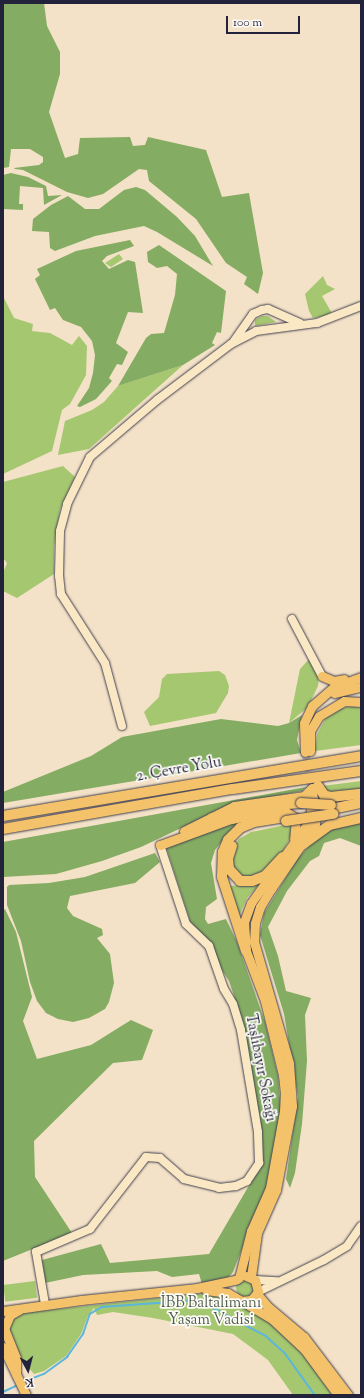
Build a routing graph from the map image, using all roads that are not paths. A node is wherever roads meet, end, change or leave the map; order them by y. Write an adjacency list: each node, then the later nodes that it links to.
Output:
1 (361, 306): 4 (main road)
2 (278, 315): 3 (main road); 4 (main road); 5 (main road)
3 (251, 320): 6 (main road); 7 (main road)
4 (306, 324): 5 (main road)
5 (276, 327): 6 (main road)
6 (256, 331): 7 (main road)
7 (231, 344): 17 (main road)
8 (292, 619): 9 (main road)
9 (322, 676): 10 (main road); 13 (main road)
10 (361, 677): 13 (main road)
11 (361, 687): 16 (main road)
12 (361, 691): 15 (main road)
13 (317, 700): 16 (main road)
14 (361, 702): 15 (main road)
15 (315, 720): 16 (main road)
16 (304, 723)
17 (122, 726)
18 (359, 756): 25 (highway, 2. Çevre Yolu)
19 (361, 771): 29 (highway, 2. Çevre Yolu)
20 (315, 787): 21 (highway); 26 (main road); 30 (main road)
21 (361, 794)
22 (356, 803): 23 (highway)
23 (332, 809): 24 (highway); 26 (highway, bridge); 28 (highway, bridge)
24 (361, 809)
25 (3, 816)
26 (212, 818): 31 (main road)
27 (361, 818): 30 (highway)
28 (286, 819): 32 (highway); 33 (highway)
29 (3, 829)
30 (298, 844): 31 (main road); 32 (main road); 35 (main road)
31 (160, 845): 41 (main road, Taşlıbayır Sokağı)
32 (282, 857): 33 (main road)
33 (246, 951): 36 (main road)
34 (361, 1226): 37 (main road)
35 (253, 1278): 36 (main road); 37 (main road); 39 (main road)
36 (237, 1279): 38 (main road); 40 (main road)
37 (278, 1281): 39 (main road)
38 (197, 1288): 40 (main road); 41 (main road)
39 (258, 1293): 40 (main road); 49 (main road)
40 (238, 1299): 48 (main road)
41 (44, 1304): 43 (main road)
42 (3, 1306): 43 (main road)
43 (24, 1307): 44 (main road); 46 (main road)
44 (3, 1311)
45 (3, 1347): 46 (main road)
46 (16, 1374): 47 (main road)
47 (26, 1394)
48 (338, 1395)
49 (348, 1395)

